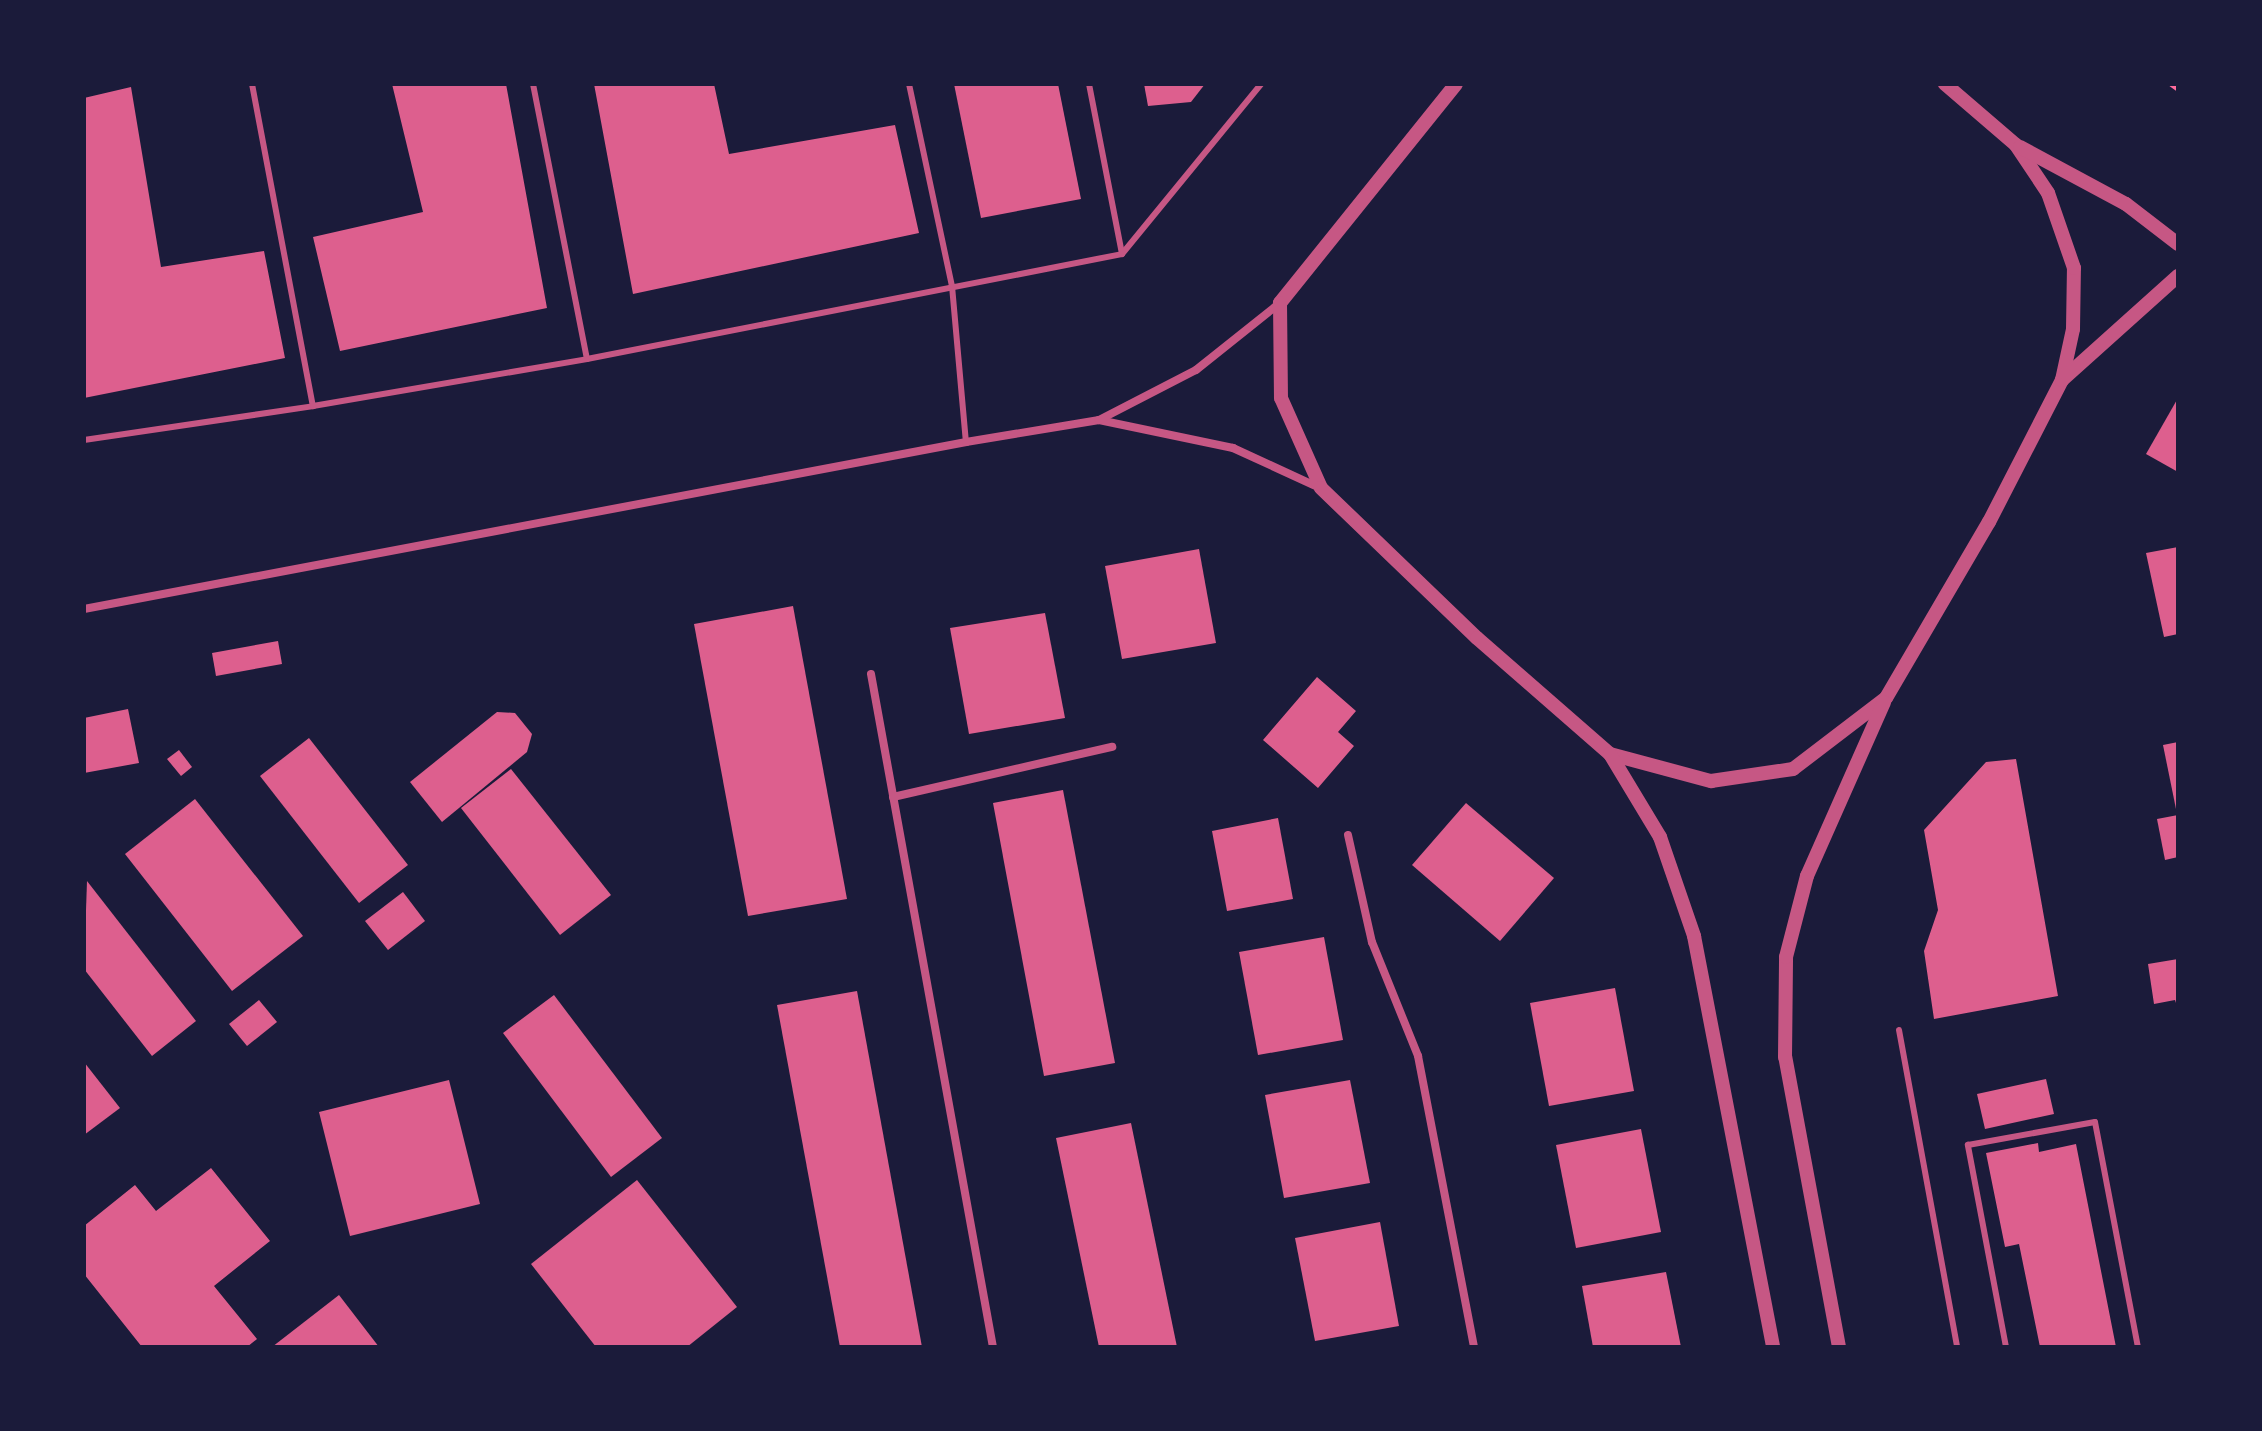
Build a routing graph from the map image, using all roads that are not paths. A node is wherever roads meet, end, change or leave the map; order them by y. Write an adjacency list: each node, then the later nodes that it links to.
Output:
1 (252, 84): 16 (lane)
2 (533, 84): 14 (lane)
3 (909, 84): 12 (lane)
4 (1089, 84): 10 (lane)
5 (1261, 84): 10 (lane)
6 (1456, 84): 13 (street)
7 (1945, 84): 8 (street)
8 (2016, 145): 9 (street); 15 (street)
9 (2178, 244)
10 (1122, 254): 12 (lane)
11 (2178, 276): 15 (street)
12 (952, 286): 14 (lane); 19 (lane)
13 (1280, 303): 17 (street); 20 (street)
14 (587, 359): 16 (lane)
15 (2062, 380): 23 (street)
16 (313, 406): 18 (lane)
17 (1099, 420): 19 (street); 20 (street)
18 (84, 440)
19 (966, 442): 21 (street)
20 (1321, 488): 25 (street)
21 (84, 609)
22 (871, 674): 26 (street)
23 (1886, 698): 25 (street); 32 (street)
24 (1112, 747): 26 (street)
25 (1610, 754): 31 (street)
26 (893, 797): 29 (street)
27 (1348, 835): 30 (street)
28 (1899, 1030): 33 (lane)
29 (993, 1347)
30 (1474, 1347)
31 (1773, 1347)
32 (1839, 1347)
33 (1957, 1347)
34 (2006, 1347): 35 (lane)
35 (2138, 1347)

